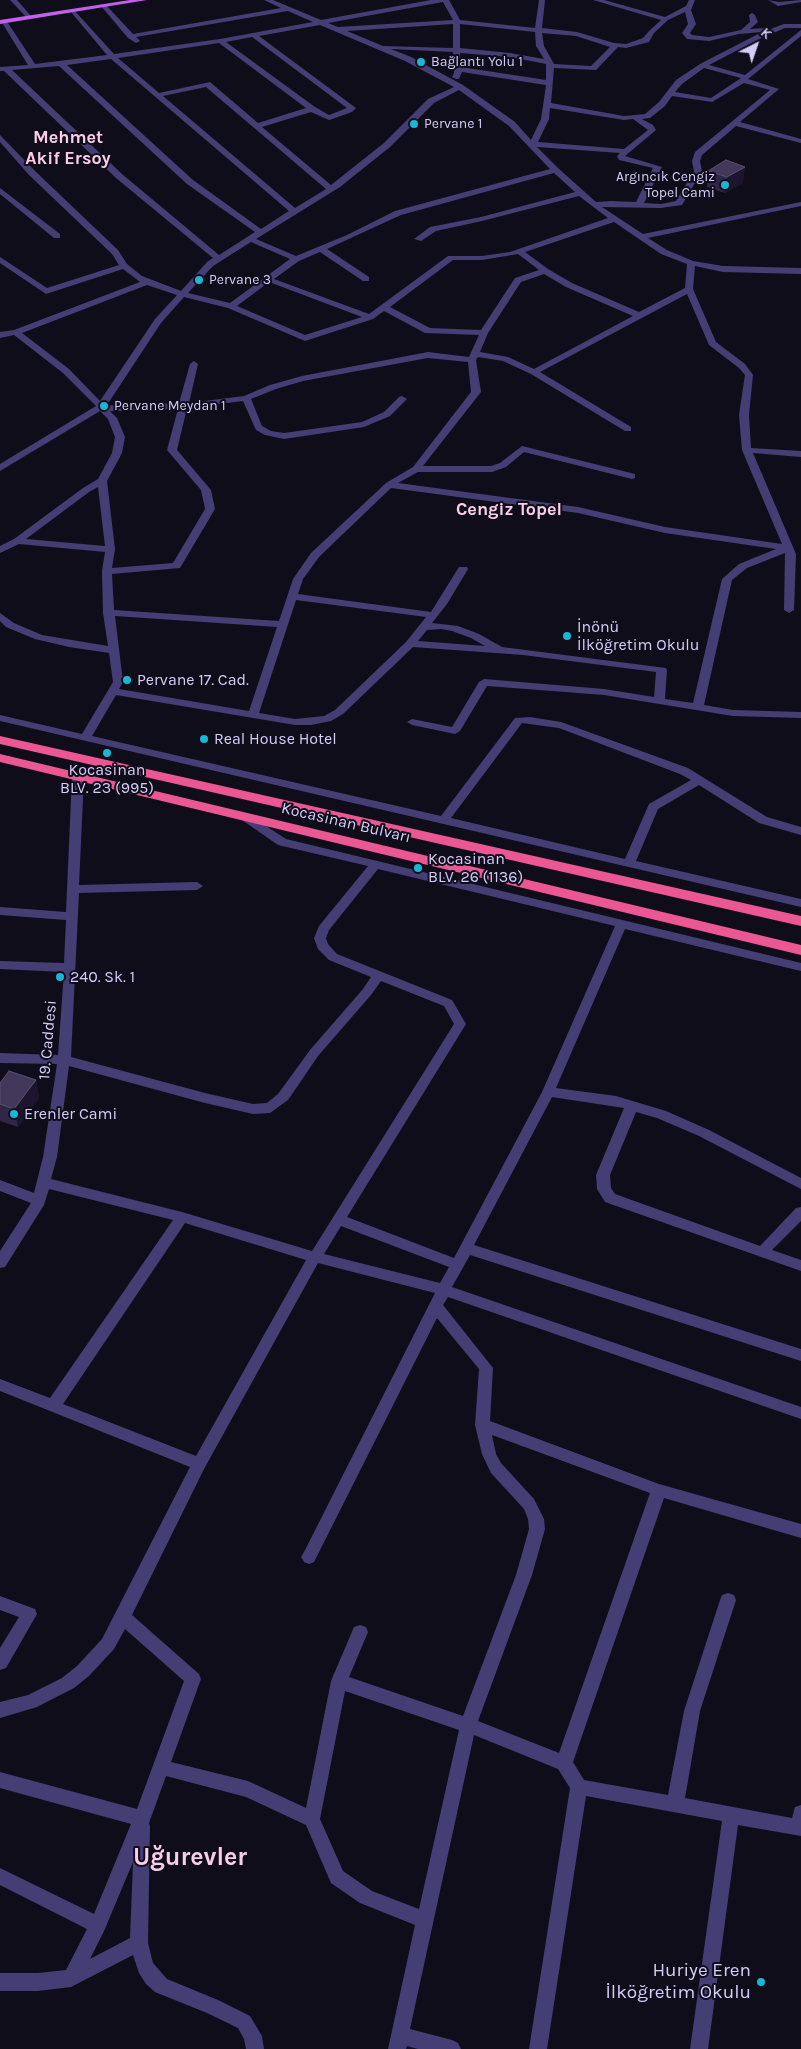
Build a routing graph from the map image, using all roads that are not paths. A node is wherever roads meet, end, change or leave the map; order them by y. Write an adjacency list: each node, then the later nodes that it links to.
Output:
1 (13, 0): 14 (street)
2 (144, 0): 10 (main road)
3 (267, 0): 11 (street)
4 (444, 0): 17 (street); 18 (street)
5 (542, 0): 21 (street)
6 (596, 0): 15 (street)
7 (771, 0): 8 (street)
8 (801, 0)
9 (690, 4): 15 (street); 23 (street)
10 (104, 6): 12 (main road); 26 (street)
11 (288, 9): 17 (street); 26 (street)
12 (73, 11): 14 (main road); 32 (street)
13 (752, 14): 23 (street)
14 (28, 17): 16 (main road)
15 (666, 19): 28 (street)
16 (2, 21): 36 (street)
17 (318, 22): 20 (street); 25 (street)
18 (457, 22): 20 (street); 21 (street); 30 (street)
19 (801, 26): 22 (street)
20 (335, 30): 29 (street)
21 (538, 30): 28 (street); 34 (street)
22 (775, 30): 23 (street); 35 (street)
23 (744, 31)
24 (801, 32): 39 (street)
25 (253, 35): 27 (street); 45 (street)
26 (131, 36): 31 (street)
27 (220, 41): 31 (street); 45 (street)
28 (616, 45): 34 (street)
29 (377, 46): 30 (street); 41 (street)
30 (456, 50): 34 (street); 38 (street)
31 (146, 52): 32 (street)
32 (113, 57): 33 (street); 43 (street)
33 (61, 64): 36 (street); 64 (street)
34 (550, 64): 40 (street)
35 (703, 66): 39 (street); 42 (street)
36 (33, 67): 37 (street)
37 (3, 69): 71 (street)
38 (458, 69): 40 (street); 41 (street)
39 (745, 78): 42 (street); 47 (street)
40 (550, 83): 44 (street)
41 (456, 85): 51 (street); 56 (street)
42 (670, 93): 46 (street)
43 (158, 95): 48 (street); 62 (street)
44 (547, 105): 46 (street); 51 (street)
45 (312, 109): 48 (street)
46 (636, 118): 54 (street)
47 (735, 123): 50 (street); 61 (street)
48 (257, 126): 56 (street)
49 (0, 137): 52 (street)
50 (801, 141)
51 (533, 146): 54 (street); 55 (street)
52 (9, 147): 53 (street); 75 (street)
53 (0, 149)
54 (626, 151): 61 (street)
55 (555, 170): 58 (street); 69 (street)
56 (331, 189): 62 (street)
57 (0, 190): 65 (street)
58 (581, 194): 60 (street); 68 (street)
59 (801, 204): 66 (street)
60 (594, 205): 61 (street); 63 (street)
61 (639, 205)
62 (295, 212): 64 (street)
63 (614, 219): 66 (street); 70 (street)
64 (261, 233): 67 (street)
65 (57, 236)
66 (640, 237): 74 (street)
67 (250, 239): 71 (street); 72 (street)
68 (418, 239)
69 (322, 250): 72 (street); 79 (street)
70 (520, 252): 77 (street); 84 (street)
71 (218, 259): 82 (street)
72 (296, 259): 78 (street)
73 (0, 260): 75 (street)
74 (691, 263): 76 (street); 81 (street)
75 (124, 266): 80 (street)
76 (801, 270)
77 (545, 271): 85 (street); 88 (street)
78 (268, 279): 83 (street); 86 (street)
79 (366, 279)
80 (147, 282): 82 (street); 87 (street)
81 (689, 288): 85 (street); 98 (street)
82 (180, 294): 83 (street); 96 (street)
83 (230, 306): 86 (street)
84 (384, 308): 86 (street); 88 (street)
85 (639, 315): 92 (street)
86 (370, 317)
87 (16, 332): 89 (street); 96 (street)
88 (484, 334): 90 (street)
89 (0, 335)
90 (473, 357): 92 (street); 93 (street); 101 (street)
91 (194, 364): 95 (street)
92 (534, 372): 97 (street)
93 (246, 398): 94 (street); 95 (street)
94 (402, 399)
95 (184, 406): 96 (street); 110 (street)
96 (101, 407): 100 (street); 103 (street)
97 (628, 430)
98 (747, 450): 99 (street); 108 (street)
99 (801, 454)
100 (0, 468)
101 (416, 469): 102 (street); 104 (street)
102 (632, 476)
103 (102, 481): 105 (street); 106 (street)
104 (389, 485): 108 (street); 111 (street)
105 (17, 541): 106 (street); 107 (street)
106 (110, 549): 110 (street)
107 (0, 550)
108 (793, 552): 112 (street); 123 (street)
109 (463, 570): 114 (street)
110 (107, 571): 113 (street)
111 (292, 596): 114 (street); 116 (street)
112 (789, 610)
113 (108, 612): 116 (street); 119 (street)
114 (433, 615): 117 (street)
115 (0, 616): 119 (street)
116 (283, 624): 124 (street)
117 (423, 627): 118 (street); 120 (street)
118 (410, 644): 120 (street); 124 (street)
119 (112, 650): 121 (street)
120 (500, 651): 122 (street)
121 (112, 691): 124 (street); 128 (street)
122 (659, 700): 123 (street); 127 (street)
123 (698, 707): 125 (street)
124 (253, 715)
125 (801, 715)
126 (0, 718): 128 (street)
127 (412, 722)
128 (85, 738): 134 (street)
129 (3, 741): 143 (highway, Kocasinan Bulvarı)
130 (0, 758): 131 (highway, Kocasinan Bulvarı)
131 (78, 777): 133 (highway, Kocasinan Bulvarı); 139 (street, 19. Caddesi)
132 (699, 780): 134 (street); 135 (street); 137 (street)
133 (246, 817): 136 (street); 145 (highway, Kocasinan Bulvarı)
134 (443, 821): 137 (street)
135 (801, 831)
136 (376, 864): 144 (street); 149 (street)
137 (629, 864): 140 (street)
138 (197, 886): 139 (street)
139 (73, 889): 142 (street, 19. Caddesi)
140 (801, 903)
141 (0, 911): 142 (street)
142 (72, 916): 148 (street, 19. Caddesi)
143 (801, 921)
144 (622, 924): 147 (street); 152 (street)
145 (801, 950)
146 (0, 966): 148 (street)
147 (801, 967)
148 (70, 968): 151 (street, 19. Caddesi)
149 (378, 975): 151 (street); 160 (street)
150 (0, 1058): 151 (street)
151 (64, 1060): 154 (street, 19. Caddesi)
152 (548, 1092): 153 (street); 161 (street)
153 (632, 1105): 155 (street); 162 (street)
154 (44, 1182): 157 (street, 19. Caddesi); 159 (street)
155 (801, 1184)
156 (0, 1185): 157 (street)
157 (39, 1201): 164 (street, 19. Caddesi)
158 (801, 1212): 162 (street)
159 (182, 1217): 163 (street); 171 (street)
160 (338, 1219): 163 (street); 165 (street)
161 (466, 1248): 165 (street); 169 (street)
162 (762, 1252): 166 (street)
163 (315, 1257): 167 (street); 174 (street)
164 (0, 1263)
165 (458, 1265): 167 (street)
166 (801, 1266)
167 (444, 1290): 168 (street); 172 (street)
168 (436, 1306): 173 (street); 177 (street)
169 (801, 1355)
170 (0, 1385): 171 (street)
171 (53, 1406): 174 (street)
172 (801, 1413)
173 (482, 1425): 175 (street); 185 (street)
174 (199, 1464): 180 (street)
175 (659, 1490): 176 (street); 186 (street)
176 (801, 1531)
177 (309, 1557)
178 (728, 1600): 190 (street)
179 (0, 1603): 182 (street)
180 (123, 1617): 184 (street); 187 (street)
181 (360, 1632): 183 (street)
182 (0, 1663)
183 (339, 1681): 185 (street); 192 (street)
184 (0, 1710)
185 (468, 1725): 186 (street); 196 (street)
186 (564, 1763): 189 (street)
187 (161, 1767): 192 (street); 193 (street)
188 (0, 1780): 193 (street)
189 (579, 1787): 190 (street); 204 (street)
190 (675, 1805): 191 (street)
191 (731, 1815): 194 (street); 205 (street)
192 (312, 1818): 196 (street)
193 (142, 1819): 197 (street); 198 (street)
194 (800, 1823)
195 (0, 1876): 197 (street)
196 (425, 1920): 201 (street)
197 (98, 1925): 199 (street)
198 (139, 1943): 199 (street); 202 (street)
199 (71, 1978): 200 (street)
200 (0, 1982)
201 (398, 2042): 203 (street)
202 (255, 2049)
203 (452, 2049)
204 (538, 2049)
205 (698, 2049)

